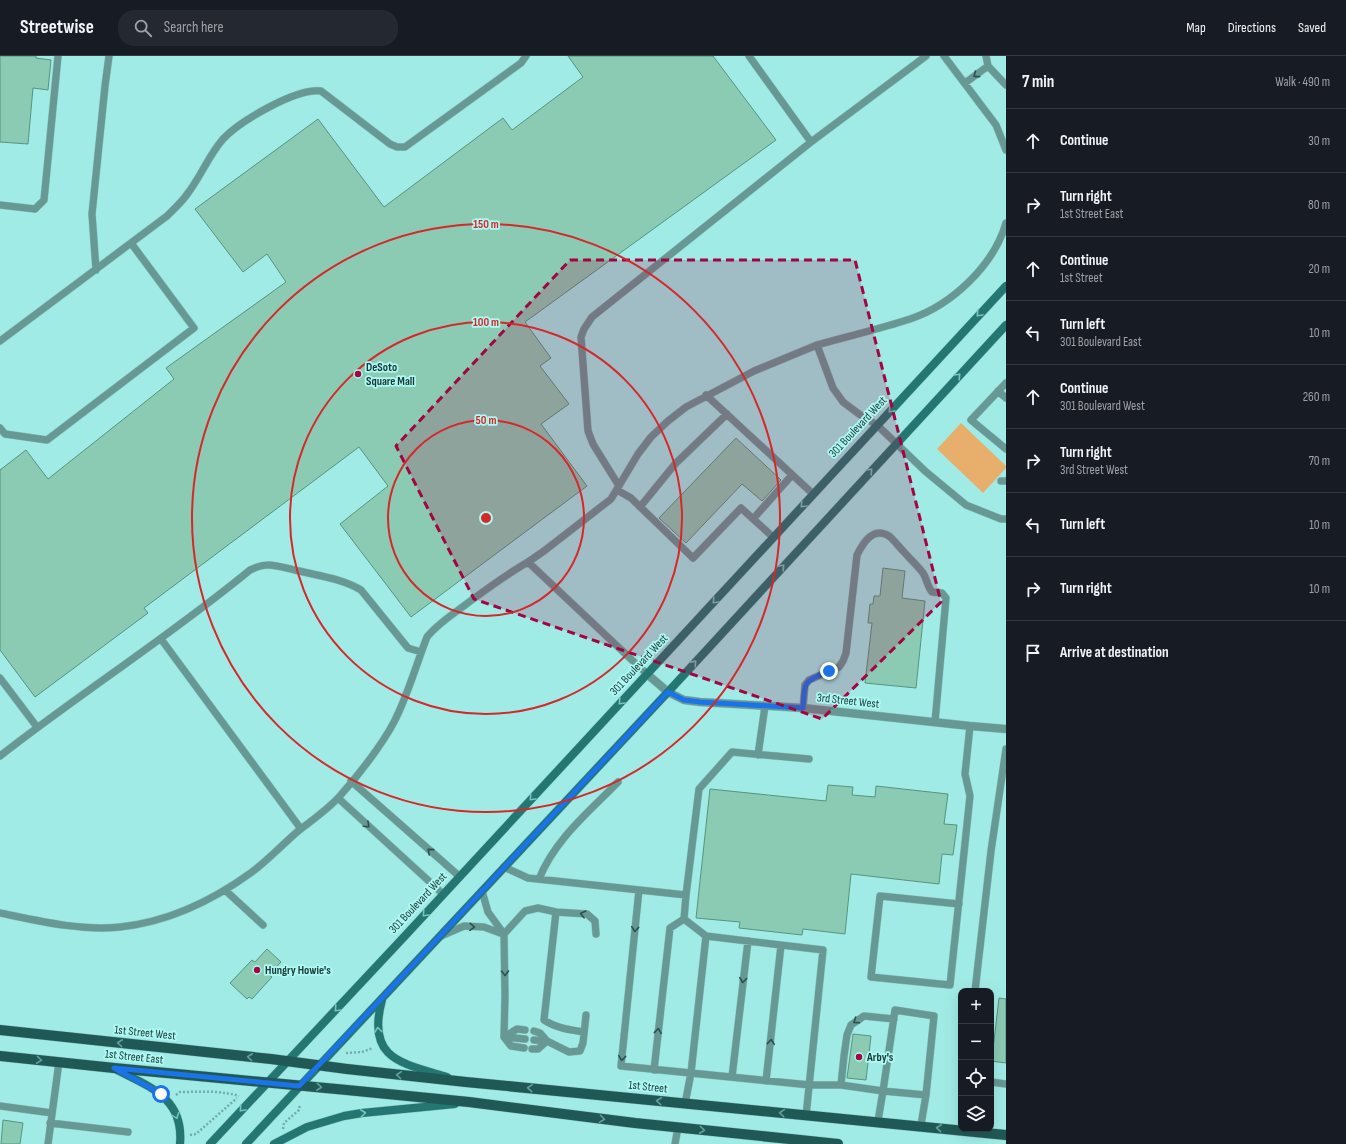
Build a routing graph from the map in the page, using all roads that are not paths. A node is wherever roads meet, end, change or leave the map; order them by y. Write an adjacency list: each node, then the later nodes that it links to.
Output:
1 (58, 56): 13 (lane)
2 (109, 56): 16 (lane)
3 (526, 56): 15 (lane)
4 (749, 56): 11 (lane)
5 (926, 56): 11 (lane)
6 (944, 56): 9 (lane)
7 (986, 56): 8 (lane)
8 (988, 66): 9 (lane, one-way to 9); 10 (lane)
9 (965, 83): 12 (lane)
10 (1006, 85)
11 (810, 142): 31 (lane)
12 (1006, 150)
13 (0, 205)
14 (1006, 223): 20 (lane)
15 (131, 243): 16 (lane); 27 (lane)
16 (96, 270): 19 (lane)
17 (1006, 286): 26 (main road, 301 Boulevard West, one-way to 26)
18 (1006, 325): 28 (main road, one-way to 18)
19 (0, 341)
20 (817, 345): 23 (lane); 26 (lane)
21 (1006, 383): 22 (lane)
22 (998, 391): 24 (lane); 29 (lane)
23 (706, 395): 25 (lane); 31 (lane)
24 (1006, 398)
25 (727, 414): 30 (lane); 33 (lane)
26 (877, 425): 28 (lane); 32 (main road, 301 Boulevard West)
27 (0, 428)
28 (896, 443): 35 (lane); 42 (main road, one-way to 28)
29 (1006, 449)
30 (792, 475): 32 (lane); 34 (lane)
31 (618, 488): 33 (lane); 37 (lane)
32 (813, 494): 36 (main road, 301 Boulevard West, one-way to 36)
33 (640, 507): 34 (lane)
34 (753, 519): 36 (lane)
35 (1006, 519)
36 (773, 537): 40 (main road, 301 Boulevard West, one-way to 40)
37 (528, 562): 39 (lane); 40 (lane)
38 (160, 639): 39 (lane); 47 (lane); 56 (lane)
39 (421, 652): 53 (lane)
40 (647, 674): 42 (street, 3rd Street West); 58 (main road, 301 Boulevard West, one-way to 58)
41 (0, 678): 47 (lane)
42 (668, 692): 43 (street, 3rd Street West); 57 (main road)
43 (765, 706): 44 (street, 3rd Street West); 50 (lane)
44 (803, 708): 45 (street, 3rd Street West); 45 (lane)
45 (936, 722): 46 (street, 3rd Street West)
46 (970, 726): 48 (street, 3rd Street West); 65 (lane)
47 (37, 727): 51 (lane)
48 (1006, 729)
49 (1006, 749): 76 (lane)
50 (758, 755): 52 (lane); 64 (lane)
51 (0, 756)
52 (809, 759)
53 (351, 781): 55 (lane); 58 (lane, one-way to 53)
54 (618, 782): 59 (lane)
55 (338, 798): 56 (lane); 63 (lane, one-way to 63)
56 (301, 829): 60 (lane)
57 (504, 867): 59 (lane); 62 (main road)
58 (459, 876): 63 (main road, 301 Boulevard West)
59 (539, 879): 61 (lane)
60 (225, 890): 67 (lane); 69 (lane)
61 (639, 890): 64 (lane); 95 (lane, one-way to 95)
62 (482, 891): 70 (lane); 72 (main road)
63 (443, 894): 91 (main road, 301 Boulevard West, one-way to 91)
64 (686, 895): 68 (lane)
65 (959, 904): 65 (lane)
66 (556, 912): 70 (lane); 71 (lane, one-way to 66); 83 (lane)
67 (0, 913)
68 (684, 919): 73 (lane); 95 (lane, one-way to 68)
69 (263, 925)
70 (504, 934): 72 (lane, one-way to 70); 84 (lane, one-way to 84)
71 (596, 934)
72 (441, 936): 77 (main road)
73 (706, 936): 74 (lane); 96 (lane)
74 (748, 941): 75 (lane); 97 (lane, one-way to 97)
75 (782, 945): 98 (lane, one-way to 75); 103 (lane)
76 (975, 988)
77 (382, 998): 93 (main road); 99 (main road, one-way to 77)
78 (586, 1015): 83 (lane)
79 (894, 1019): 105 (lane, one-way to 105); 106 (lane); 107 (lane)
80 (0, 1030): 91 (main road, 1st Street West, one-way to 80)
81 (525, 1030): 84 (lane)
82 (534, 1031): 87 (lane)
83 (584, 1032): 87 (lane)
84 (504, 1037): 85 (lane); 88 (lane)
85 (525, 1039)
86 (534, 1040): 87 (lane)
87 (546, 1042): 89 (lane)
88 (524, 1048)
89 (532, 1050)
90 (0, 1056): 92 (main road, 1st Street East, one-way to 92)
91 (288, 1061): 93 (main road, 1st Street); 101 (main road, 301 Boulevard West)
92 (59, 1062): 94 (main road, 1st Street East); 111 (lane)
93 (318, 1065): 99 (main road, 1st Street, one-way to 93); 104 (main road)
94 (114, 1068): 101 (main road, 1st Street East); 120 (main road, one-way to 120)
95 (654, 1070): 96 (lane)
96 (691, 1073): 97 (lane); 109 (lane)
97 (732, 1077): 98 (lane)
98 (766, 1081): 103 (lane)
99 (466, 1082): 109 (main road, 1st Street, one-way to 99)
100 (994, 1082): 102 (lane)
101 (266, 1083): 104 (main road); 121 (main road, 301 Boulevard West, one-way to 121)
102 (1006, 1084)
103 (810, 1085): 105 (lane); 112 (lane)
104 (299, 1086): 108 (main road, one-way to 108); 122 (main road)
105 (841, 1086): 106 (lane)
106 (883, 1091): 107 (lane); 113 (lane)
107 (926, 1095): 115 (lane)
108 (470, 1102): 116 (main road, one-way to 116); 123 (main road, one-way to 108)
109 (685, 1104): 112 (main road, 1st Street, one-way to 109)
110 (0, 1106): 111 (lane)
111 (52, 1113): 114 (lane)
112 (806, 1116): 113 (main road, 1st Street)
113 (878, 1121): 115 (main road, 1st Street)
114 (50, 1123): 117 (lane); 119 (lane)
115 (921, 1126): 118 (main road, 1st Street, one-way to 115)
116 (678, 1127): 124 (lane); 125 (main road, one-way to 125)
117 (128, 1132)
118 (1006, 1135)
119 (48, 1144)
120 (180, 1144)
121 (210, 1144)
122 (246, 1144)
123 (274, 1144)
124 (675, 1144)
125 (838, 1144)

